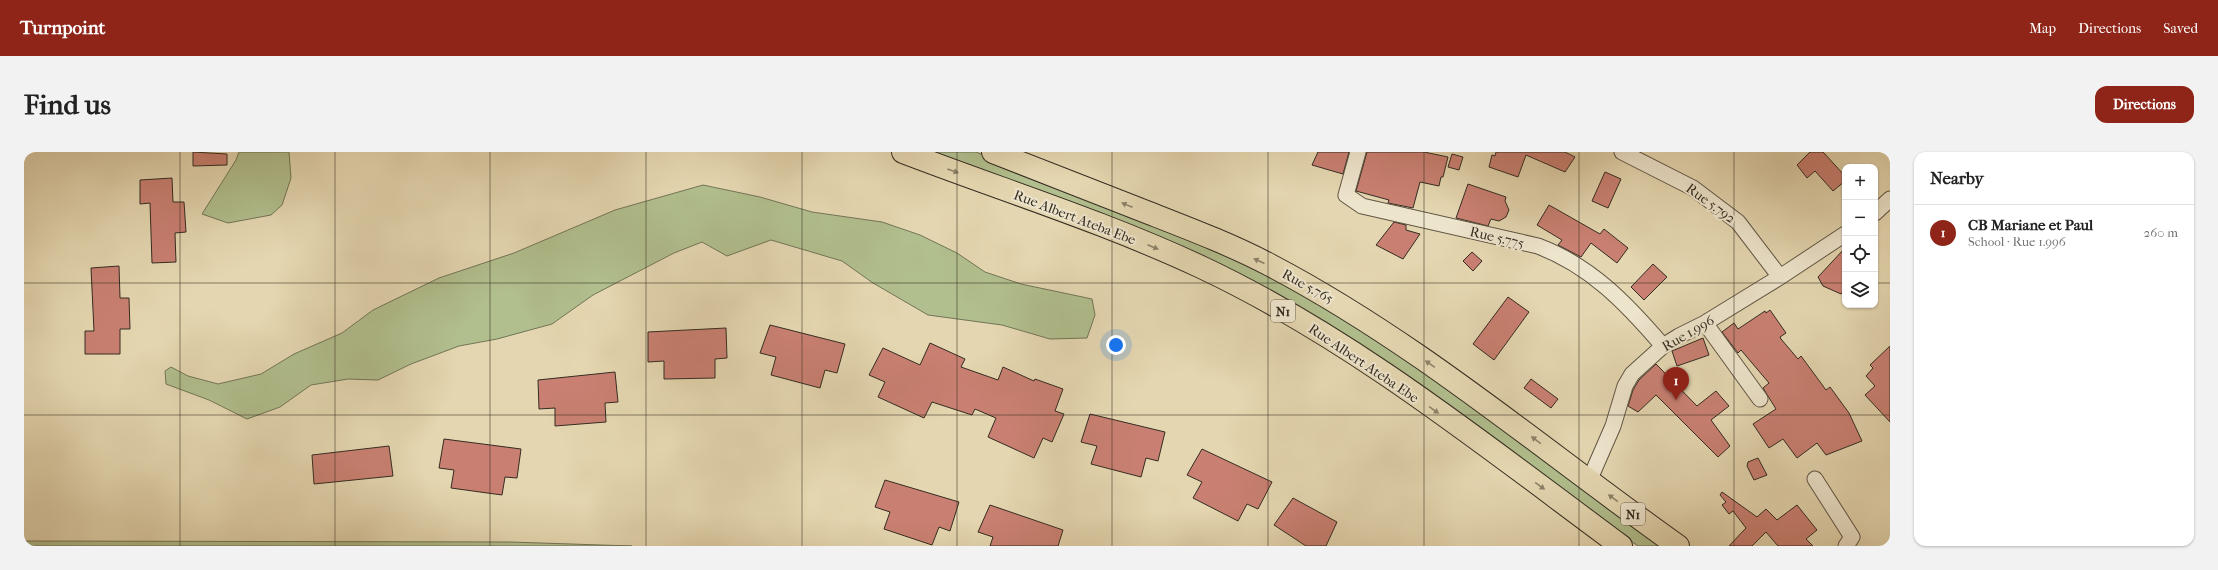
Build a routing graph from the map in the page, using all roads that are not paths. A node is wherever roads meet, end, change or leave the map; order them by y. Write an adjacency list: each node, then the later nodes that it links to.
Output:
1 (903, 152): 15 (highway, Rue Albert Ateba Ebe / N1, one-way to 15)
2 (993, 152): 13 (highway, Rue 5.765 / N1, one-way to 2)
3 (1358, 152): 10 (street, Rue 5.775)
4 (1622, 152): 8 (street, Rue 5.792)
5 (1890, 199): 6 (street)
6 (1878, 210)
7 (1842, 236): 8 (street, Rue 1.996)
8 (1780, 278): 9 (street, Rue 1.996)
9 (1705, 323): 10 (street, Rue 1.996); 11 (street)
10 (1663, 346): 13 (street, Rue 1.996)
11 (1760, 399)
12 (1815, 479): 14 (street)
13 (1589, 481): 16 (highway, N1, one-way to 13)
14 (1849, 542)
15 (1620, 546)
16 (1678, 546)

